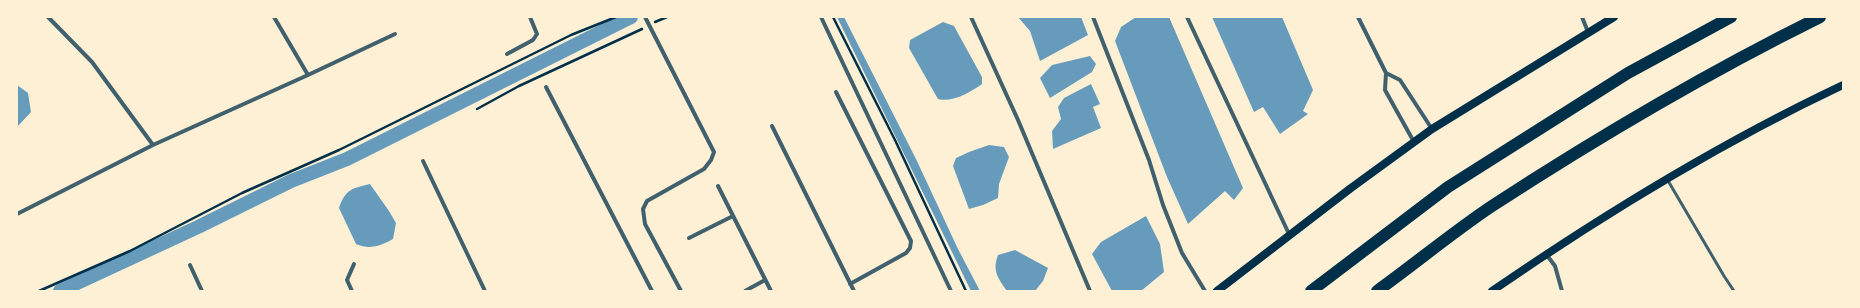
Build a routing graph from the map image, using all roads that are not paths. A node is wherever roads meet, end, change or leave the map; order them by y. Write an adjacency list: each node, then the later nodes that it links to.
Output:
1 (48, 17): 25 (street)
2 (274, 17): 18 (street)
3 (530, 17): 16 (street)
4 (645, 17): 42 (street)
5 (821, 17): 46 (street)
6 (971, 17): 47 (street)
7 (1093, 17): 48 (street)
8 (1187, 17): 31 (street)
9 (1358, 17): 17 (street)
10 (1582, 17): 14 (street)
11 (1614, 17): 14 (main road)
12 (1731, 17): 50 (highway)
13 (1820, 17): 51 (highway)
14 (1588, 32): 23 (main road)
15 (395, 34): 18 (street)
16 (507, 54)
17 (1386, 73): 23 (street); 24 (street)
18 (308, 74): 25 (street)
19 (1843, 85): 27 (main road)
20 (546, 87): 41 (street)
21 (836, 92): 37 (street)
22 (772, 126): 37 (street)
23 (1432, 129): 24 (main road)
24 (1414, 142): 31 (main road)
25 (153, 145): 29 (street)
26 (423, 162): 40 (street)
27 (1667, 179): 33 (main road); 54 (lane)
28 (718, 186): 30 (street)
29 (17, 214)
30 (733, 216): 32 (street); 36 (street)
31 (1289, 234): 49 (main road)
32 (689, 238)
33 (1546, 254): 52 (main road); 53 (street)
34 (354, 264): 39 (street)
35 (190, 265): 38 (street)
36 (765, 280): 43 (street); 44 (street)
37 (850, 284): 45 (street)
38 (202, 291)
39 (352, 291)
40 (485, 291)
41 (652, 291)
42 (680, 291)
43 (744, 291)
44 (771, 291)
45 (854, 291)
46 (951, 291)
47 (1090, 291)
48 (1205, 291)
49 (1217, 291)
50 (1311, 291)
51 (1377, 291)
52 (1492, 291)
53 (1562, 291)
54 (1734, 291)

